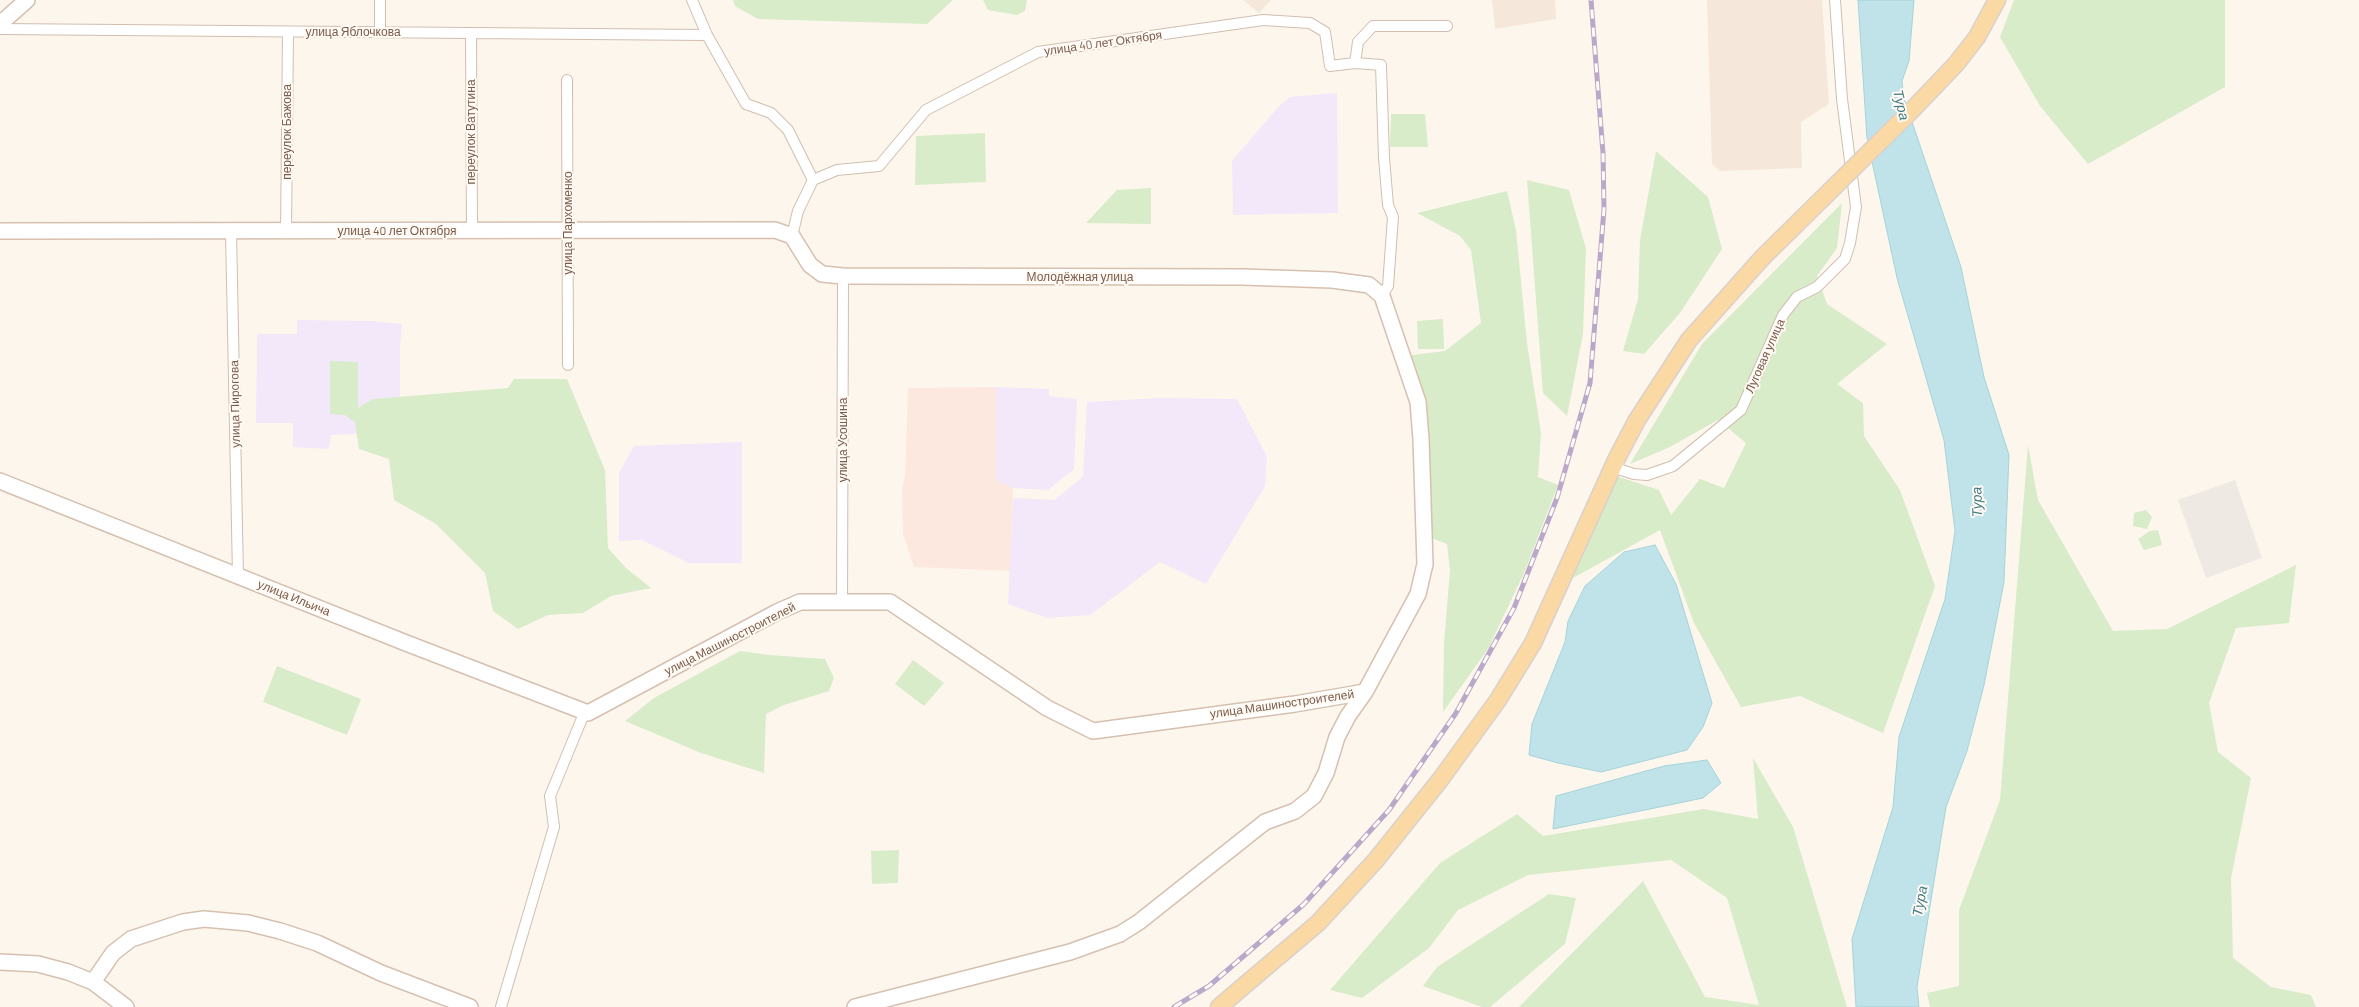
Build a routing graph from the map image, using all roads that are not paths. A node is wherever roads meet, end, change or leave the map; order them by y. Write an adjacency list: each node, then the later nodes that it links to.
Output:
1 (27, 0): 6 (street)
2 (380, 0): 10 (street)
3 (692, 0): 12 (street)
4 (1834, 0): 25 (street, Луговая улица)
5 (1997, 0): 25 (main road, bridge)
6 (0, 24)
7 (1447, 26): 13 (street)
8 (0, 29): 9 (street, улица Яблочкова)
9 (288, 32): 10 (street, улица Яблочкова); 20 (street, переулок Бажова)
10 (380, 32): 11 (street, улица Яблочкова)
11 (471, 33): 12 (street, улица Яблочкова); 17 (street, переулок Ватутина)
12 (707, 35): 15 (street)
13 (1354, 63): 15 (street, улица 40 лет Октября); 23 (street)
14 (568, 80): 18 (street, улица Пархоменко)
15 (813, 180): 21 (street)
16 (0, 231): 19 (street, улица 40 лет Октября)
17 (472, 231): 18 (street, улица 40 лет Октября); 20 (street, улица 40 лет Октября)
18 (569, 231): 21 (street, улица 40 лет Октября); 24 (street, улица Пархоменко)
19 (231, 232): 20 (street, улица 40 лет Октября); 27 (street, улица Пирогова)
20 (286, 232)
21 (792, 236): 22 (street, Молодёжная улица)
22 (843, 276): 23 (street, Молодёжная улица); 28 (street, улица Усошина)
23 (1382, 296): 29 (street, улица Машиностроителей)
24 (568, 365)
25 (1612, 467): 37 (main road)
26 (0, 481): 27 (street, улица Ильича)
27 (238, 576): 30 (street, улица Ильича)
28 (842, 603): 29 (street, улица Машиностроителей); 30 (street, улица Машиностроителей)
29 (1365, 692): 36 (street)
30 (588, 713): 35 (street)
31 (0, 962): 32 (street)
32 (93, 982): 33 (street); 34 (street)
33 (126, 1007)
34 (470, 1007)
35 (501, 1007)
36 (855, 1007)
37 (1219, 1007)

